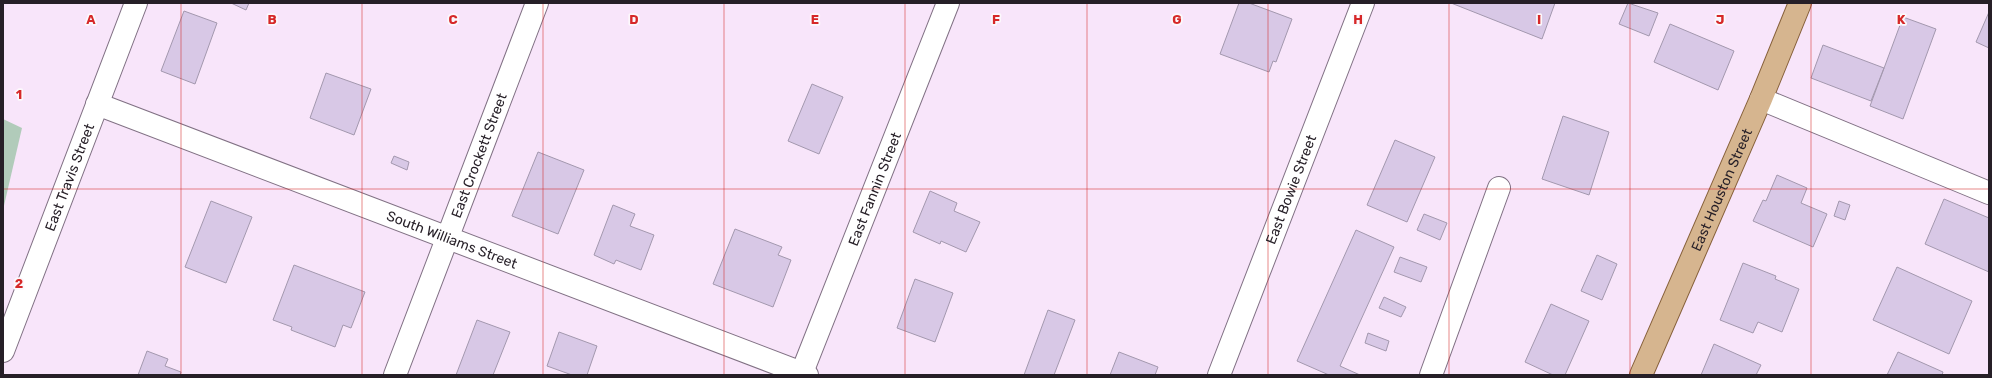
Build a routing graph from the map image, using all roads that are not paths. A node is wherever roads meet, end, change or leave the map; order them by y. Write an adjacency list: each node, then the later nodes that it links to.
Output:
1 (136, 3): 7 (street, East Travis Street)
2 (537, 3): 10 (street, East Crockett Street)
3 (948, 3): 12 (street, East Fannin Street)
4 (1363, 3): 14 (street, East Bowie Street)
5 (1800, 3): 6 (main road, East Houston Street)
6 (1761, 99): 9 (street); 16 (main road, East Houston Street)
7 (97, 104): 10 (street, South Williams Street); 11 (street, East Travis Street)
8 (1499, 188): 15 (street)
9 (1989, 192)
10 (447, 237): 12 (street, South Williams Street); 13 (street, East Crockett Street)
11 (3, 351)
12 (803, 374)
13 (395, 375)
14 (1219, 375)
15 (1431, 375)
16 (1641, 375)

